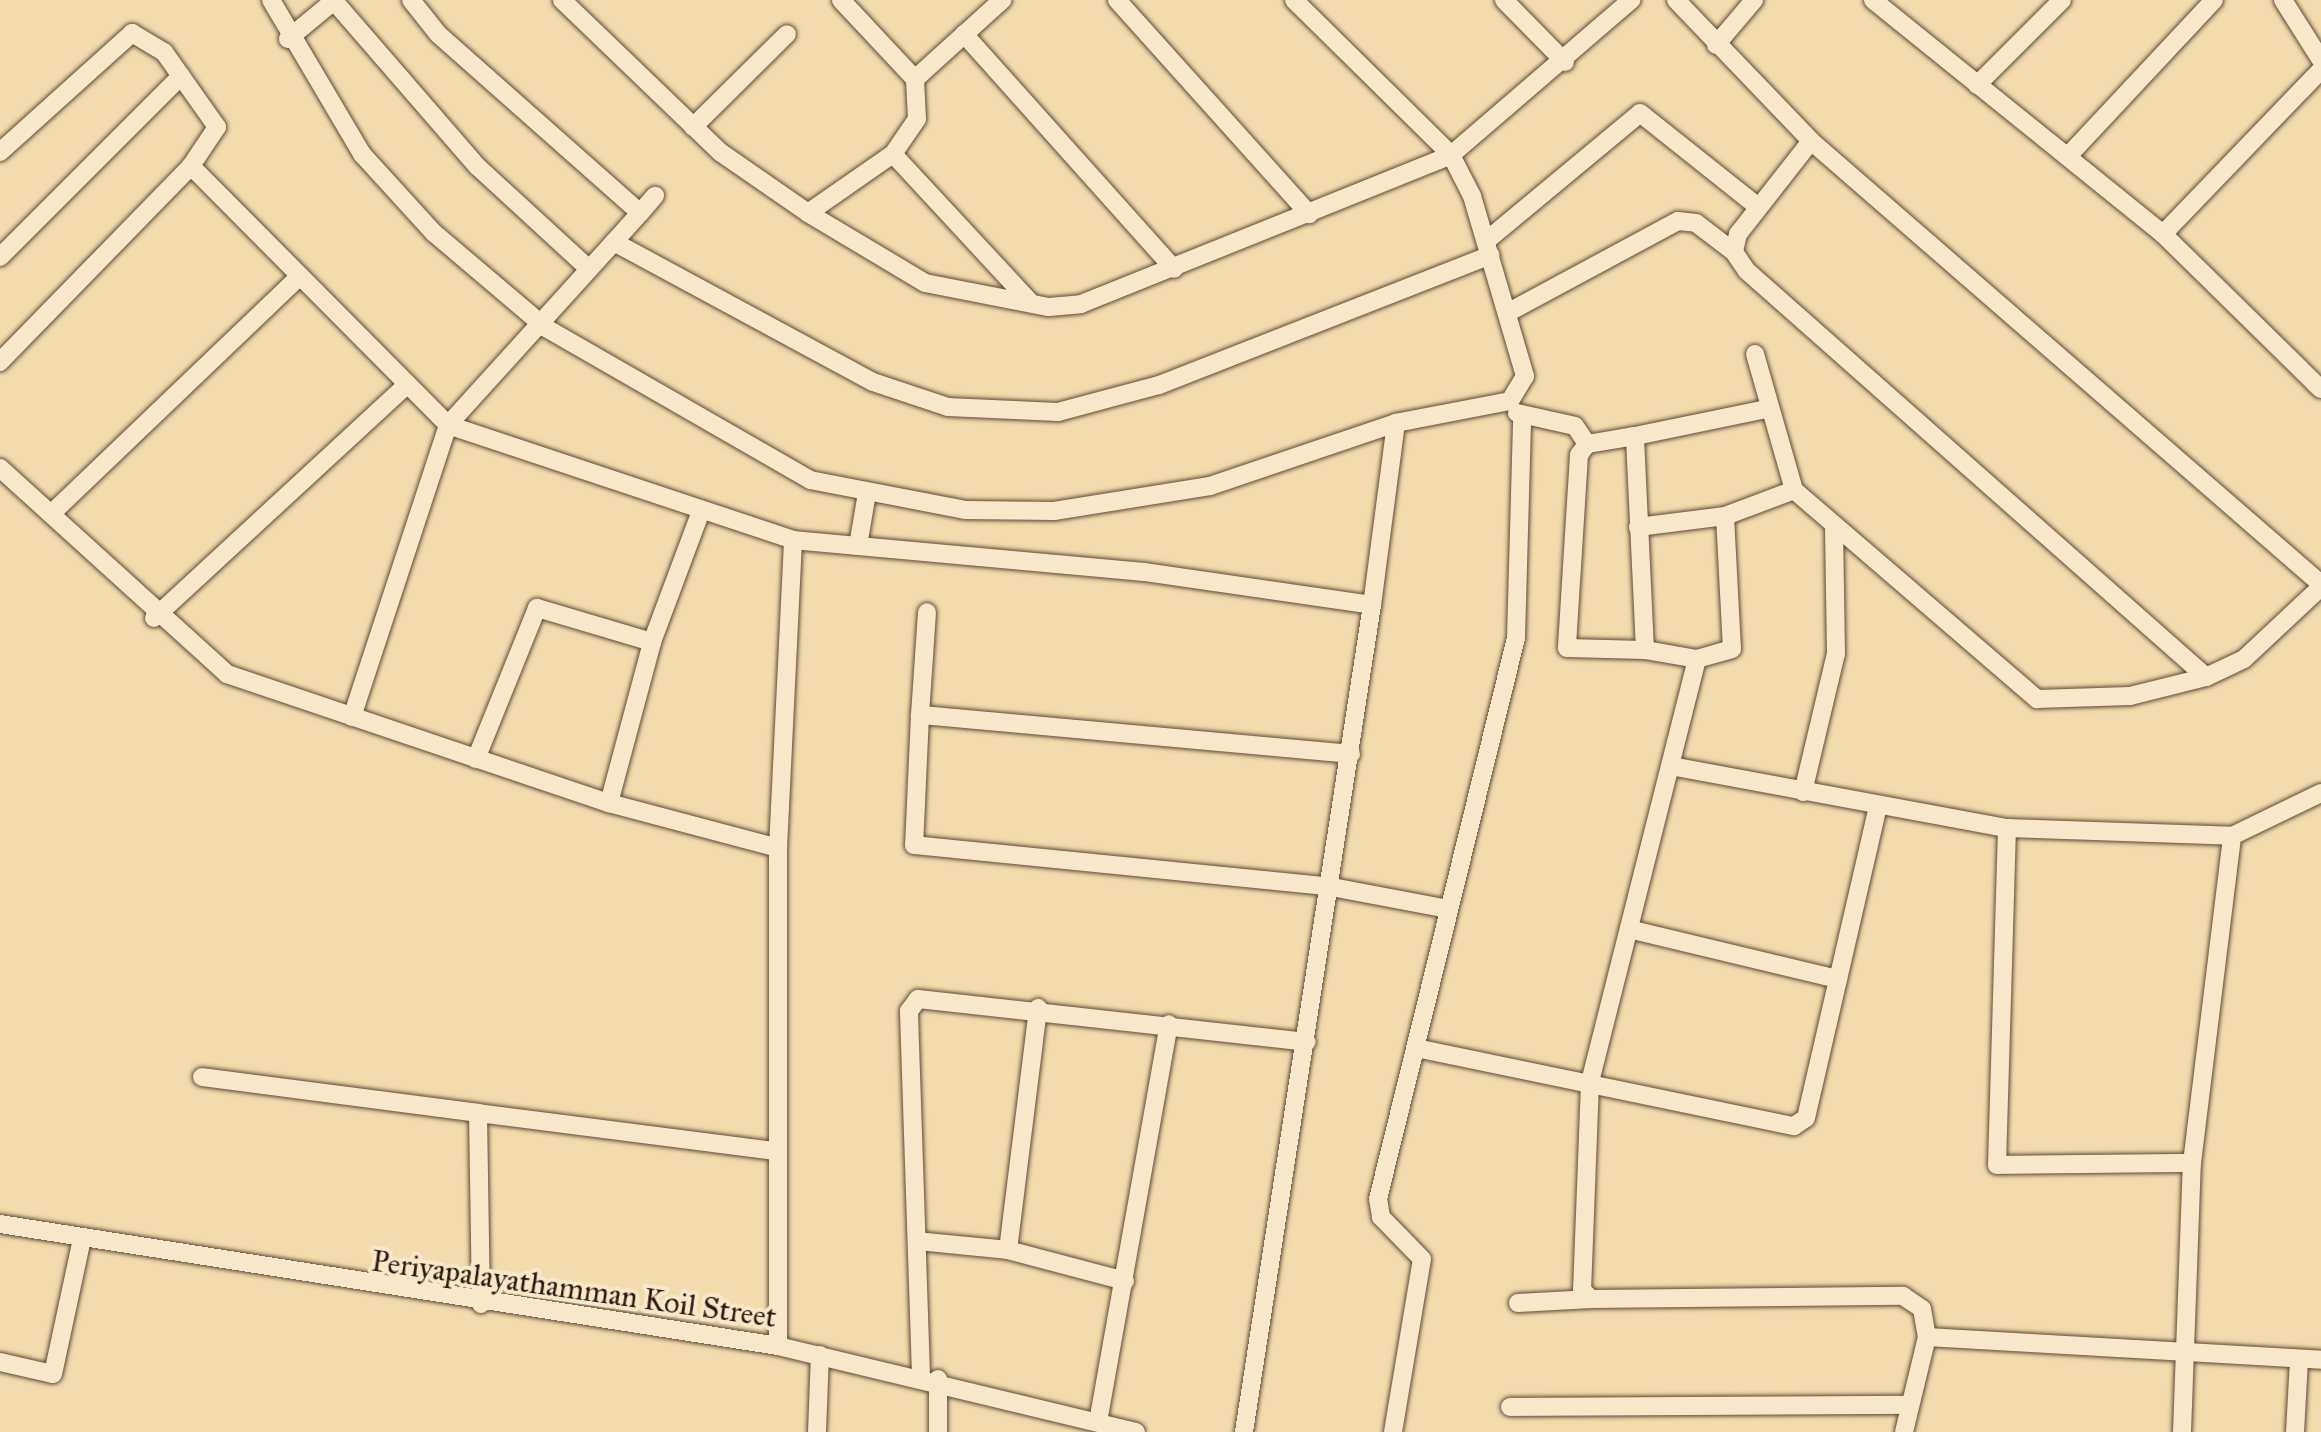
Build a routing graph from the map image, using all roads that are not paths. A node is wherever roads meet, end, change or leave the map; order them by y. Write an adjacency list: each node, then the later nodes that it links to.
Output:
1 (271, 0): 19 (street)
2 (335, 0): 19 (street); 44 (street)
3 (412, 0): 36 (street)
4 (562, 0): 27 (street)
5 (841, 0): 25 (street)
6 (1002, 0): 18 (street)
7 (1118, 0): 38 (street)
8 (1294, 0): 32 (street)
9 (1504, 0): 22 (street)
10 (1630, 0): 22 (street)
11 (1676, 0): 20 (street)
12 (1754, 0): 20 (street)
13 (1873, 0): 26 (street)
14 (2214, 0): 31 (street)
15 (2282, 0): 21 (street)
16 (2059, 1): 26 (street)
17 (787, 34): 27 (street)
18 (964, 34): 25 (street); 45 (street)
19 (288, 38): 49 (street)
20 (1716, 45): 28 (street)
21 (2321, 60)
22 (1565, 62): 32 (street)
23 (2321, 70): 39 (street)
24 (181, 76): 29 (street); 33 (street); 43 (street)
25 (915, 79): 30 (street)
26 (1977, 85): 31 (street)
27 (693, 127): 37 (street)
28 (1811, 141): 35 (street); 71 (street)
29 (0, 152)
30 (893, 154): 37 (street); 47 (street)
31 (2069, 154): 39 (street)
32 (1451, 156): 38 (street); 41 (street)
33 (192, 166): 46 (street); 51 (street)
34 (655, 196): 36 (street)
35 (1758, 206): 41 (street); 42 (street)
36 (640, 213): 40 (street)
37 (808, 213): 47 (street)
38 (1309, 214): 45 (street)
39 (2163, 234): 53 (street)
40 (614, 242): 41 (street); 44 (street)
41 (1488, 248): 48 (street)
42 (1734, 252): 48 (street); 78 (street)
43 (0, 257)
44 (589, 268): 49 (street)
45 (1174, 269): 47 (street)
46 (298, 278): 52 (street); 64 (street)
47 (1031, 303)
48 (1507, 314): 54 (street)
49 (546, 328): 58 (street); 63 (street)
50 (1755, 354): 55 (street)
51 (0, 362)
52 (408, 384): 58 (street); 74 (street)
53 (2321, 388)
54 (1510, 401): 56 (street); 57 (street)
55 (1767, 409): 59 (street); 62 (street)
56 (1522, 421): 60 (street); 92 (street)
57 (1396, 423): 63 (street); 72 (street)
58 (448, 425): 65 (street); 80 (street)
59 (1635, 436): 60 (street); 67 (street)
60 (1587, 444): 76 (street)
61 (0, 468): 64 (street)
62 (1794, 490): 66 (street); 68 (street)
63 (867, 493): 70 (street)
64 (52, 513): 74 (street)
65 (699, 516): 69 (street); 75 (street)
66 (1725, 516): 67 (street); 77 (street)
67 (1638, 527): 76 (street)
68 (1834, 527): 78 (street); 84 (street)
69 (793, 540): 70 (street); 90 (street)
70 (858, 546): 72 (street)
71 (2321, 586): 78 (street)
72 (1372, 605): 81 (street)
73 (927, 612): 79 (street)
74 (154, 618): 80 (street)
75 (652, 642): 82 (street); 86 (street)
76 (1645, 650): 77 (street)
77 (1697, 659): 83 (street)
78 (2206, 677)
79 (920, 715): 81 (street); 91 (street)
80 (352, 717): 82 (street)
81 (1350, 754): 91 (street)
82 (476, 758): 86 (street)
83 (1671, 766): 84 (street); 93 (street)
84 (1803, 792): 87 (street)
85 (2321, 793): 89 (street)
86 (609, 803): 90 (street)
87 (1878, 806): 88 (street); 94 (street)
88 (2006, 828): 89 (street); 103 (street)
89 (2232, 836): 103 (street)
90 (778, 848): 102 (street)
91 (1332, 886): 92 (street); 97 (street)
92 (1448, 909): 98 (street)
93 (1629, 929): 94 (street); 100 (street)
94 (1838, 979): 100 (street)
95 (1038, 1008): 96 (street); 105 (street); 107 (street)
96 (1169, 1024): 97 (street); 108 (street)
97 (1307, 1042): 126 (street)
98 (1416, 1048): 100 (street); 127 (street)
99 (202, 1076): 101 (street)
100 (1590, 1083): 109 (street)
101 (478, 1113): 102 (street); 111 (street)
102 (776, 1152): 113 (street)
103 (2192, 1163): 115 (street)
104 (0, 1224): 106 (street, Periyapalayathamman Koil Street)
105 (917, 1240): 107 (street); 119 (street)
106 (81, 1243): 111 (street, Periyapalayathamman Koil Street); 118 (street)
107 (1008, 1250): 108 (street)
108 (1125, 1281): 122 (street)
109 (1592, 1299): 110 (street); 112 (street)
110 (1518, 1303)
111 (482, 1304): 113 (street, Periyapalayathamman Koil Street)
112 (1927, 1337): 115 (street); 120 (street)
113 (778, 1346): 114 (street, Periyapalayathamman Koil Street)
114 (820, 1355): 119 (street, Periyapalayathamman Koil Street); 123 (street)
115 (2188, 1359): 116 (street); 129 (street)
116 (2299, 1360): 117 (street); 130 (street)
117 (2321, 1360)
118 (0, 1362)
119 (929, 1377): 122 (street, Periyapalayathamman Koil Street); 124 (street)
120 (1910, 1405): 121 (street); 128 (street)
121 (1510, 1406)
122 (1098, 1422): 125 (street, Periyapalayathamman Koil Street)
123 (817, 1432)
124 (938, 1432)
125 (1136, 1432)
126 (1244, 1432)
127 (1394, 1432)
128 (1904, 1432)
129 (2182, 1432)
130 (2295, 1432)

